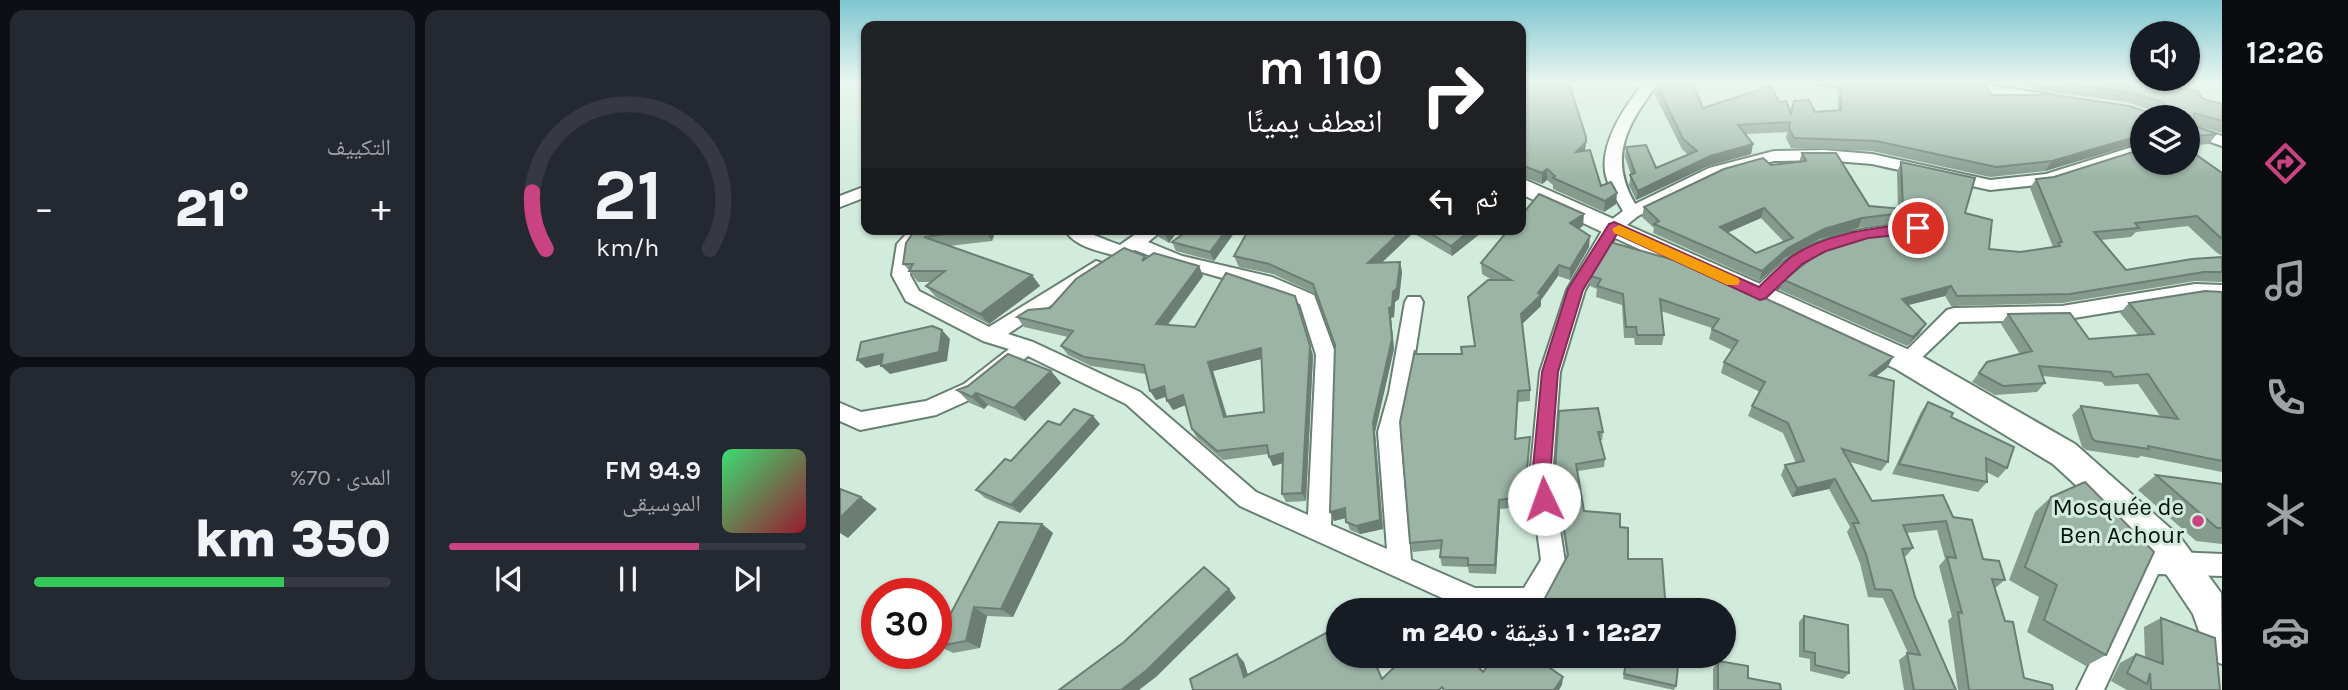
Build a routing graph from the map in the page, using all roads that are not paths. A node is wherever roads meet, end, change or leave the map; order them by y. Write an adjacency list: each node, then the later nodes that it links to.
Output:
1 (1631, 115): 9 (street)
2 (2200, 133): 4 (street)
3 (2200, 138): 4 (street)
4 (2219, 139)
5 (2130, 153): 9 (street)
6 (1526, 186): 9 (street)
7 (861, 193): 8 (street)
8 (840, 202)
9 (1623, 220): 16 (street); 25 (street)
10 (1918, 228): 16 (street)
11 (915, 235): 18 (street)
12 (1078, 235): 14 (street)
13 (1146, 235): 14 (street)
14 (1127, 247): 18 (street); 22 (street)
15 (2222, 292): 20 (street)
16 (1760, 294): 20 (street)
17 (1414, 302): 25 (street)
18 (990, 336): 19 (street)
19 (1026, 346): 21 (street); 22 (street)
20 (1906, 361): 23 (street)
21 (840, 412)
22 (1319, 531): 25 (street)
23 (2179, 564): 24 (street); 26 (street); 27 (street)
24 (2222, 565)
25 (1400, 567)
26 (2222, 646)
27 (2090, 690)

